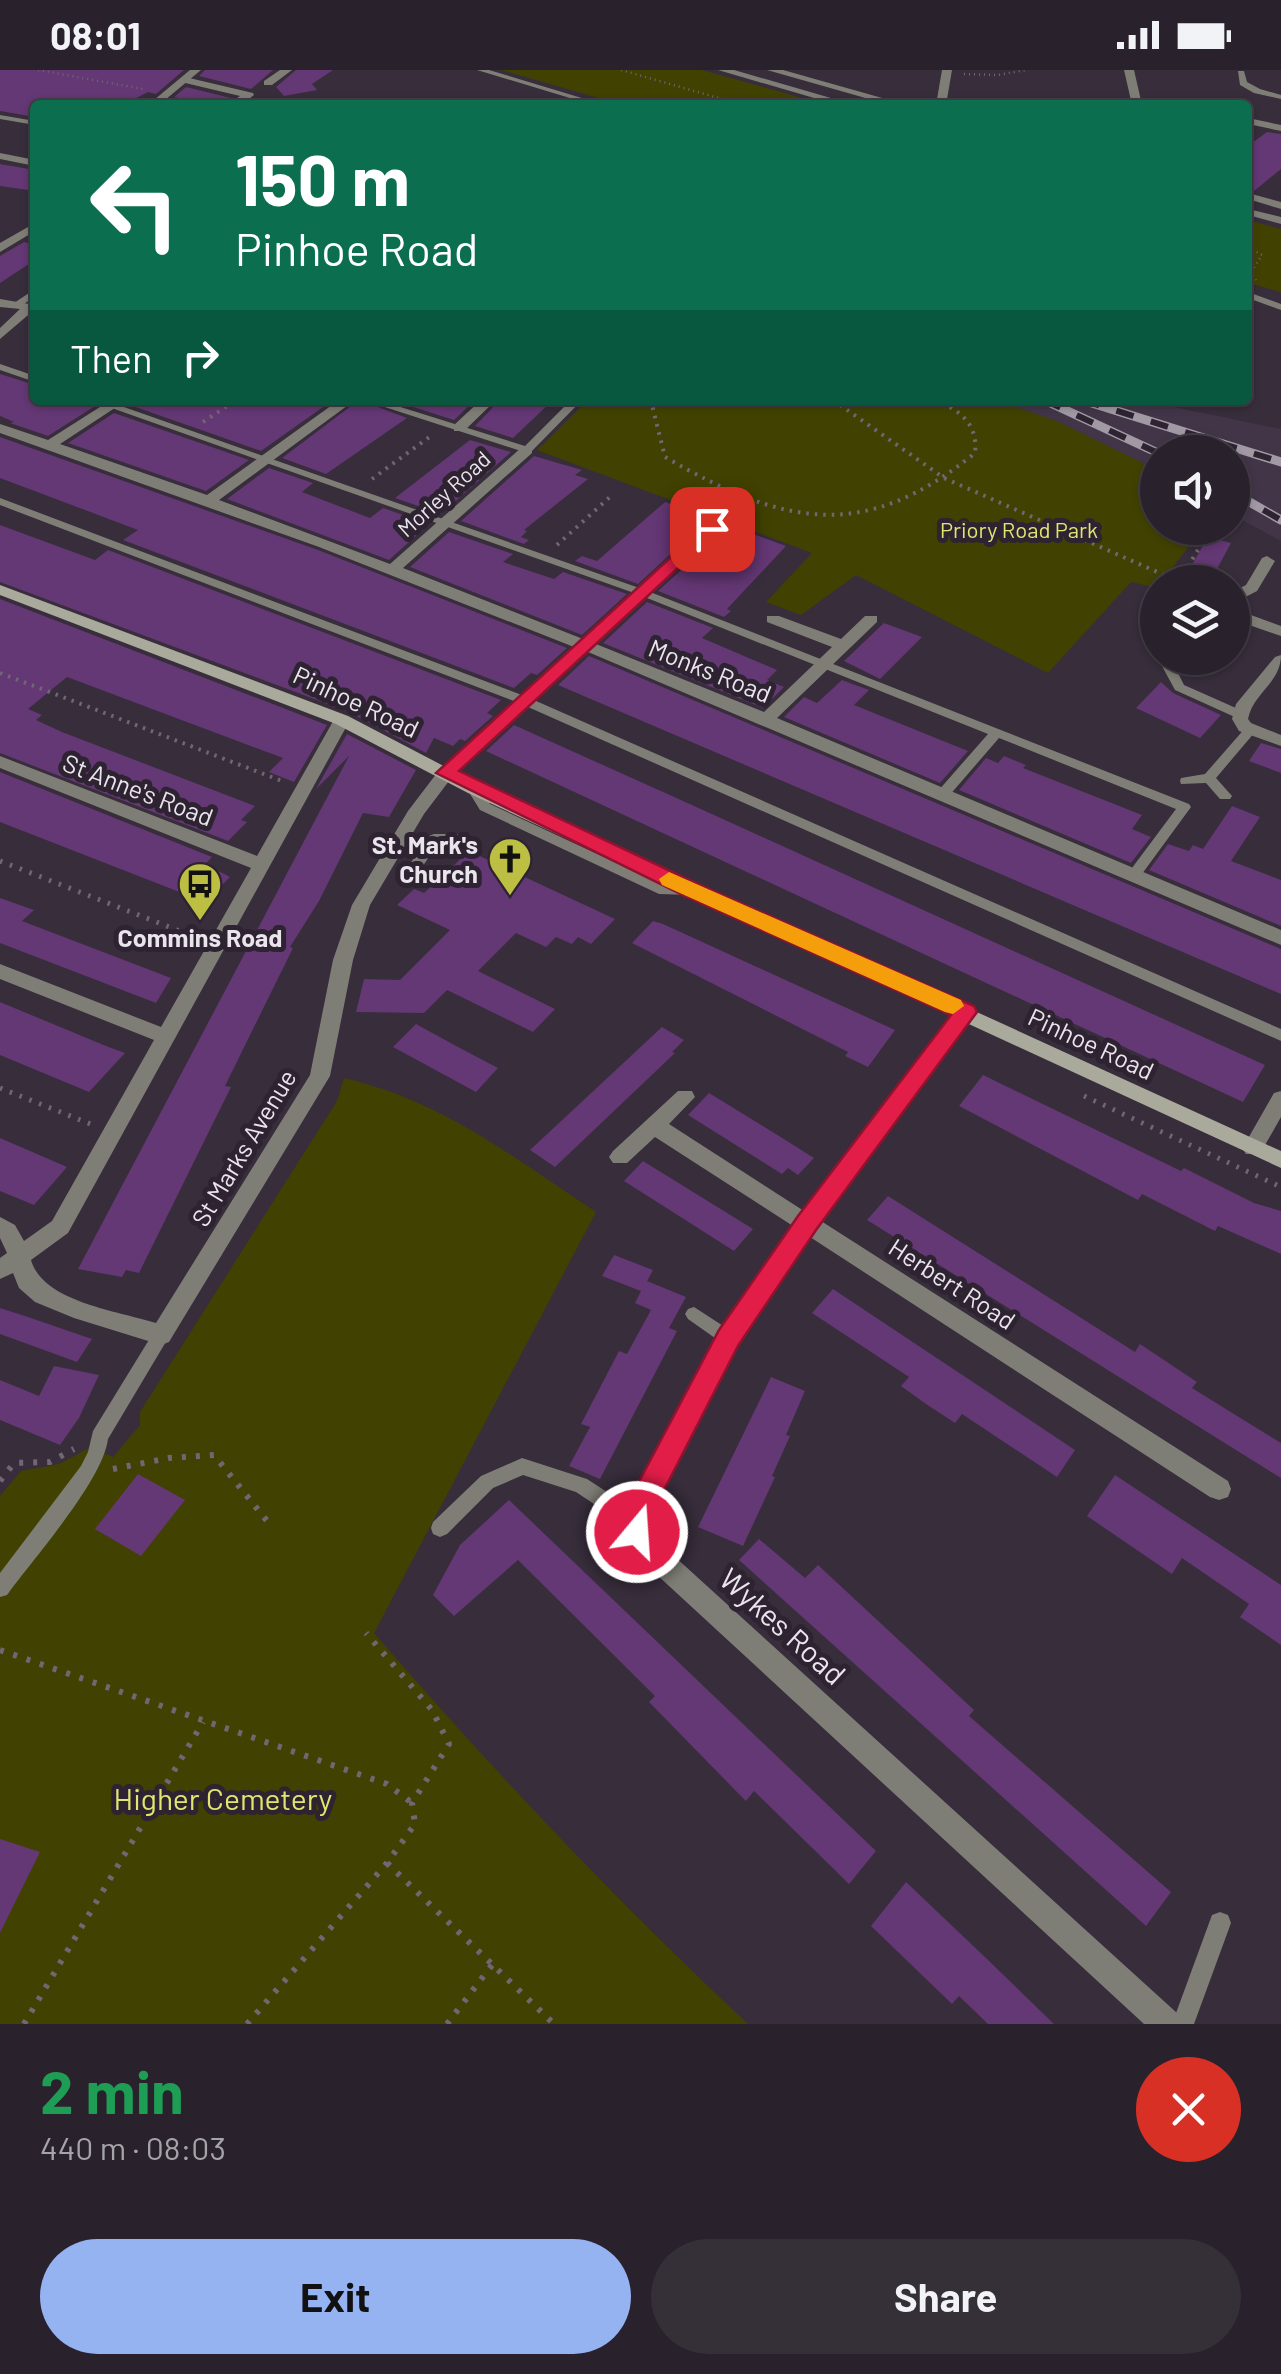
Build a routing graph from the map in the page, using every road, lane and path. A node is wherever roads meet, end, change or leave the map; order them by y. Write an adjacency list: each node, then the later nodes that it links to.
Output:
1 (38, 70): 13 (path)
2 (287, 70): 12 (street)
3 (481, 70): 19 (lane)
4 (621, 70): 20 (path)
5 (723, 70): 21 (street)
6 (772, 70): 22 (street)
7 (1026, 70): 9 (path)
8 (1129, 70): 24 (street)
9 (947, 71): 23 (street)
10 (188, 73): 13 (street); 18 (street)
11 (1241, 73): 14 (lane)
12 (268, 84)
13 (167, 94): 17 (street)
14 (1281, 97)
15 (109, 99): 16 (path)
16 (113, 100)
17 (160, 100)
18 (241, 100)
19 (584, 100)
20 (725, 100)
21 (832, 100)
22 (883, 100)
23 (942, 100)
24 (1135, 100)
25 (0, 117): 26 (lane)
26 (30, 122)
27 (1252, 122): 28 (street)
28 (1281, 128)
29 (0, 156): 30 (street)
30 (30, 163)
31 (1252, 197): 32 (street)
32 (1281, 206)
33 (1252, 213): 34 (street)
34 (1281, 221)
35 (30, 229): 36 (street)
36 (0, 248)
37 (1252, 249): 38 (path)
38 (1252, 272)
39 (1252, 272): 40 (path)
40 (1264, 284)
41 (30, 296): 44 (lane)
42 (1252, 296): 45 (lane)
43 (0, 303): 44 (street)
44 (17, 305): 46 (street)
45 (1281, 307)
46 (0, 335)
47 (0, 367): 48 (lane)
48 (30, 376)
49 (112, 405): 62 (street)
50 (120, 405): 61 (lane)
51 (228, 405): 61 (path)
52 (341, 405): 64 (street)
53 (400, 405): 59 (lane)
54 (482, 405): 59 (street)
55 (573, 405): 63 (lane)
56 (652, 405): 65 (path)
57 (839, 405): 65 (path)
58 (945, 405): 65 (path)
59 (452, 426): 63 (lane); 66 (path)
60 (0, 428): 62 (street, Monks Road)
61 (188, 432): 64 (lane)
62 (50, 445): 69 (street, Monks Road)
63 (527, 450): 70 (street, Morley Road)
64 (267, 462): 66 (lane); 69 (street)
65 (944, 478): 74 (path)
66 (355, 492): 70 (lane)
67 (611, 496): 72 (path)
68 (0, 501): 89 (lane)
69 (206, 503): 75 (street, Monks Road)
70 (442, 524): 72 (lane); 75 (street, Morley Road)
71 (712, 529): 78 (street, St Marks Avenue)
72 (543, 558): 78 (lane)
73 (1267, 562): 76 (street)
74 (1141, 565)
75 (391, 571): 83 (street, Monks Road)
76 (1250, 589)
77 (0, 590): 90 (main road, Pinhoe Road)
78 (640, 592): 83 (street, St Marks Avenue); 86 (lane)
79 (773, 619): 84 (street)
80 (871, 619): 84 (street)
81 (1250, 620): 82 (street)
82 (1281, 631)
83 (582, 646): 89 (street, St Marks Avenue); 91 (street, Monks Road)
84 (842, 646): 86 (street)
85 (1281, 660): 92 (street)
86 (824, 664): 91 (street); 93 (lane)
87 (0, 673): 99 (path)
88 (1173, 675): 92 (lane)
89 (522, 700): 96 (street, St Marks Avenue); 113 (lane)
90 (342, 720): 96 (main road, Pinhoe Road); 99 (street)
91 (765, 720): 100 (street, Monks Road)
92 (1246, 722): 94 (street); 97 (lane)
93 (998, 732): 100 (lane); 107 (lane)
94 (1281, 741)
95 (0, 762): 106 (street, St Anne's Road)
96 (446, 773): 103 (street, St Marks Avenue); 112 (main road, Pinhoe Road)
97 (1209, 778): 98 (lane); 101 (lane)
98 (1186, 781)
99 (302, 788): 106 (street)
100 (944, 794): 107 (street, Monks Road)
101 (1225, 796)
102 (463, 839): 104 (lane)
103 (396, 848): 104 (lane); 127 (street, St Marks Avenue)
104 (420, 854): 108 (lane)
105 (0, 861): 110 (path)
106 (259, 864): 110 (street)
107 (1134, 875): 109 (street, Monks Road)
108 (406, 880)
109 (1281, 938)
110 (216, 945): 114 (street)
111 (0, 971): 114 (street)
112 (966, 1012): 120 (main road, Pinhoe Road); 123 (street)
113 (1281, 1036)
114 (168, 1038): 119 (street)
115 (0, 1088): 119 (path)
116 (685, 1097): 118 (street)
117 (1281, 1100): 120 (street)
118 (655, 1126): 121 (street); 123 (street, Herbert Road)
119 (115, 1134): 125 (street)
120 (1252, 1148): 122 (main road, Pinhoe Road)
121 (620, 1157)
122 (1281, 1160)
123 (807, 1223): 128 (street); 132 (street, Herbert Road)
124 (0, 1226): 125 (street)
125 (10, 1264): 127 (street)
126 (694, 1314): 128 (lane)
127 (161, 1335): 129 (lane)
128 (728, 1338): 134 (street)
129 (99, 1436): 130 (lane); 131 (path)
130 (86, 1472): 133 (path); 136 (lane)
131 (0, 1481)
132 (1219, 1488)
133 (267, 1521)
134 (637, 1522): 135 (lane); 148 (street, Wykes Road)
135 (440, 1528)
136 (0, 1588)
137 (366, 1633): 140 (path)
138 (0, 1650): 139 (path)
139 (203, 1722): 140 (path); 144 (path)
140 (412, 1803): 141 (path)
141 (387, 1863): 143 (path); 145 (path)
142 (1220, 1923): 149 (lane)
143 (492, 1965): 146 (path); 147 (path)
144 (24, 2024)
145 (247, 2024)
146 (446, 2024)
147 (554, 2024)
148 (1166, 2024)
149 (1184, 2024)

